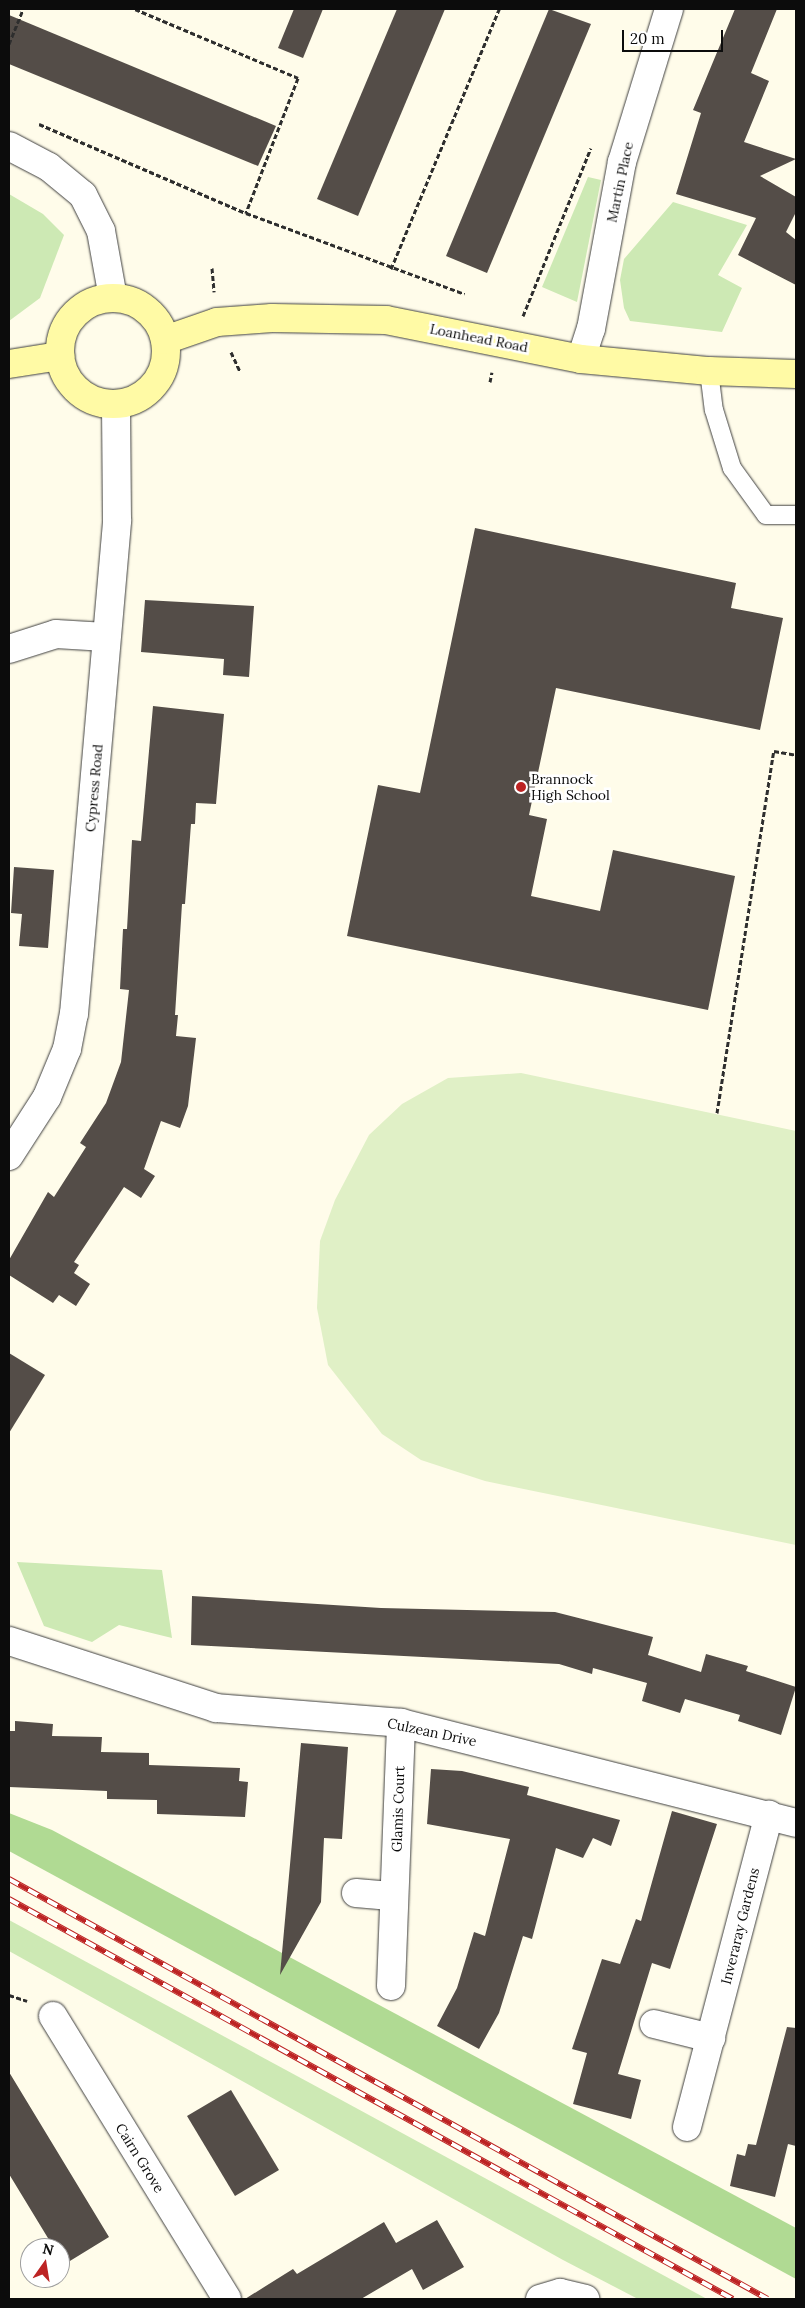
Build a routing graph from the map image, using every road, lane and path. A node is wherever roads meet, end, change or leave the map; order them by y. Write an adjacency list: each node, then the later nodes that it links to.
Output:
1 (23, 9): 5 (path)
2 (135, 9): 9 (path)
3 (499, 9): 10 (path)
4 (669, 9): 16 (street, Martin Place)
5 (9, 44)
6 (36, 123): 9 (path)
7 (594, 142): 13 (path)
8 (9, 146): 12 (street)
9 (246, 213): 10 (path)
10 (391, 269): 11 (path)
11 (465, 294)
12 (113, 298): 14 (street); 15 (street)
13 (523, 317)
14 (165, 340): 16 (street, Loanhead Road); 20 (street)
15 (60, 356): 17 (street); 20 (street)
16 (581, 359): 18 (street, Loanhead Road)
17 (9, 364)
18 (709, 371): 19 (street, Loanhead Road); 21 (lane)
19 (796, 374)
20 (116, 404): 22 (street, Cypress Road)
21 (796, 515)
22 (106, 637): 23 (street); 26 (street, Cypress Road)
23 (9, 649)
24 (796, 755): 25 (path)
25 (717, 1112)
26 (9, 1156)
27 (9, 1641): 28 (street, Culzean Drive)
28 (401, 1723): 29 (street, Culzean Drive); 32 (street, Glamis Court)
29 (769, 1814): 30 (street, Culzean Drive); 36 (street, Inveraray Gardens)
30 (796, 1823)
31 (356, 1893): 32 (street)
32 (394, 1896): 33 (street, Glamis Court)
33 (391, 1986)
34 (53, 2016): 38 (street, Cairn Grove)
35 (654, 2024): 36 (street)
36 (711, 2038): 37 (street, Inveraray Gardens)
37 (687, 2127)
38 (227, 2299)
39 (540, 2299): 40 (street)
40 (585, 2299)

